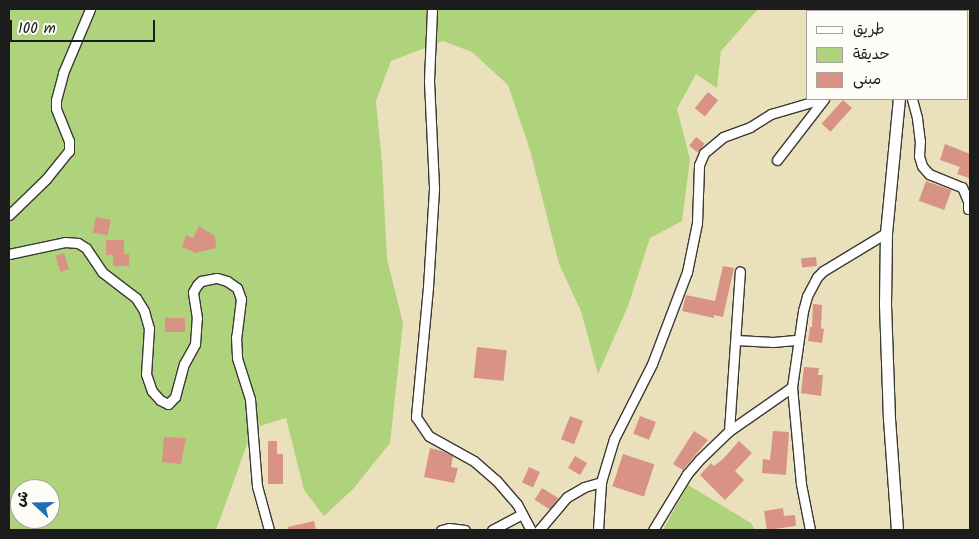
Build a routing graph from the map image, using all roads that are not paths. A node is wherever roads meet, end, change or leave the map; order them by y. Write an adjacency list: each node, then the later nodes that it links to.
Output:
1 (90, 9): 9 (street)
2 (432, 9): 18 (street)
3 (820, 100): 17 (street)
4 (822, 100): 7 (street)
5 (899, 100): 10 (street)
6 (912, 100): 8 (street)
7 (776, 160)
8 (968, 209)
9 (9, 215)
10 (886, 233): 14 (street); 28 (street)
11 (9, 254): 19 (street)
12 (740, 271): 13 (street)
13 (736, 340): 14 (street); 16 (street)
14 (798, 340): 15 (street)
15 (792, 386): 16 (street); 27 (street)
16 (729, 431): 26 (street)
17 (601, 482): 24 (street); 25 (street)
18 (522, 514): 22 (street); 23 (street)
19 (269, 530)
20 (440, 530): 21 (street)
21 (465, 530)
22 (492, 530)
23 (531, 530)
24 (539, 530)
25 (598, 530)
26 (653, 530)
27 (810, 530)
28 (897, 530)

